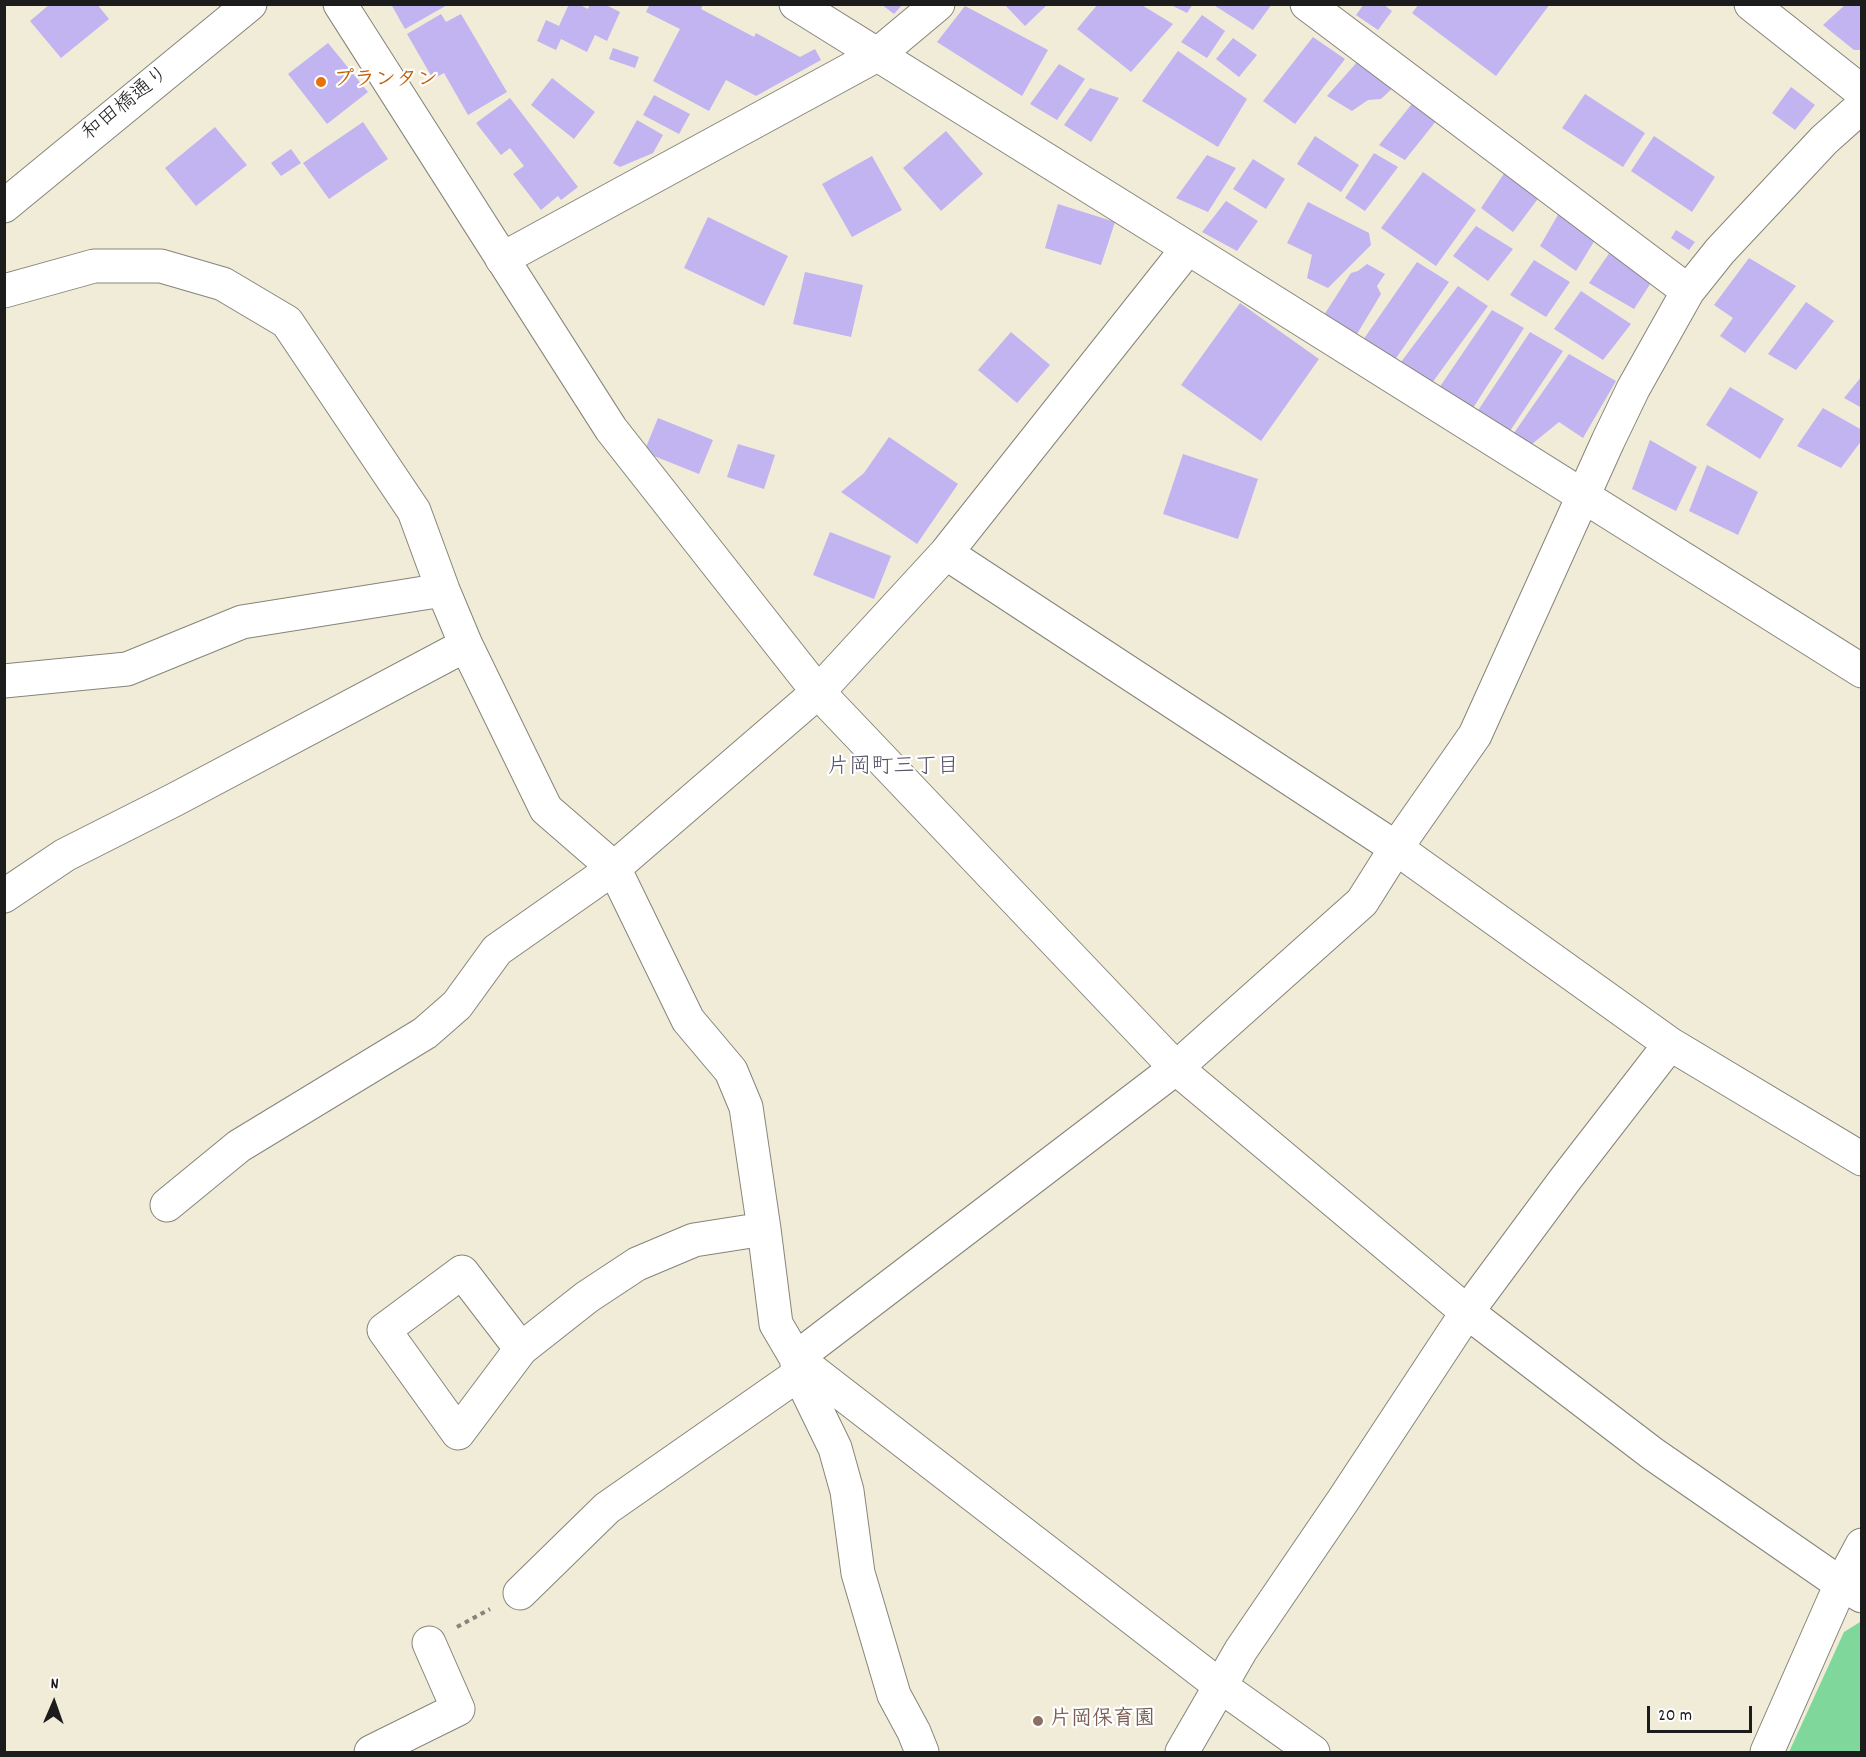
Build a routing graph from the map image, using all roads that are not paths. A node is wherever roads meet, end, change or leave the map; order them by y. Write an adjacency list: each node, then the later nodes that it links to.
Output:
1 (250, 4): 10 (street, 和田橋通り)
2 (340, 4): 12 (street)
3 (796, 4): 7 (street)
4 (938, 4): 7 (street)
5 (1307, 4): 14 (street)
6 (1751, 4): 8 (street)
7 (877, 55): 11 (street); 12 (street)
8 (1862, 92)
9 (1862, 106): 14 (street)
10 (4, 206)
11 (1188, 248): 15 (street); 16 (street)
12 (502, 259): 21 (street)
13 (4, 291): 17 (street)
14 (1688, 291): 15 (street)
15 (1582, 496): 19 (street); 22 (street)
16 (945, 553): 21 (street); 22 (street)
17 (443, 590): 18 (street); 20 (street)
18 (466, 645): 23 (street); 24 (street)
19 (1862, 671)
20 (4, 681)
21 (818, 692): 23 (street); 26 (street)
22 (1396, 848): 25 (street); 26 (street)
23 (614, 868): 28 (street); 29 (street)
24 (4, 896)
25 (1670, 1044): 27 (street); 30 (street)
26 (1176, 1068): 30 (street); 32 (street)
27 (1862, 1159)
28 (167, 1205)
29 (764, 1229): 31 (street); 32 (street)
30 (1467, 1312): 34 (street); 37 (street)
31 (521, 1349): 31 (street)
32 (798, 1366): 35 (street); 37 (street); 39 (street)
33 (1862, 1545): 34 (street)
34 (1851, 1590): 42 (street)
35 (520, 1593)
36 (429, 1643): 38 (street)
37 (1219, 1685): 40 (street); 41 (street)
38 (371, 1752)
39 (922, 1752)
40 (1182, 1752)
41 (1313, 1752)
42 (1767, 1752)

